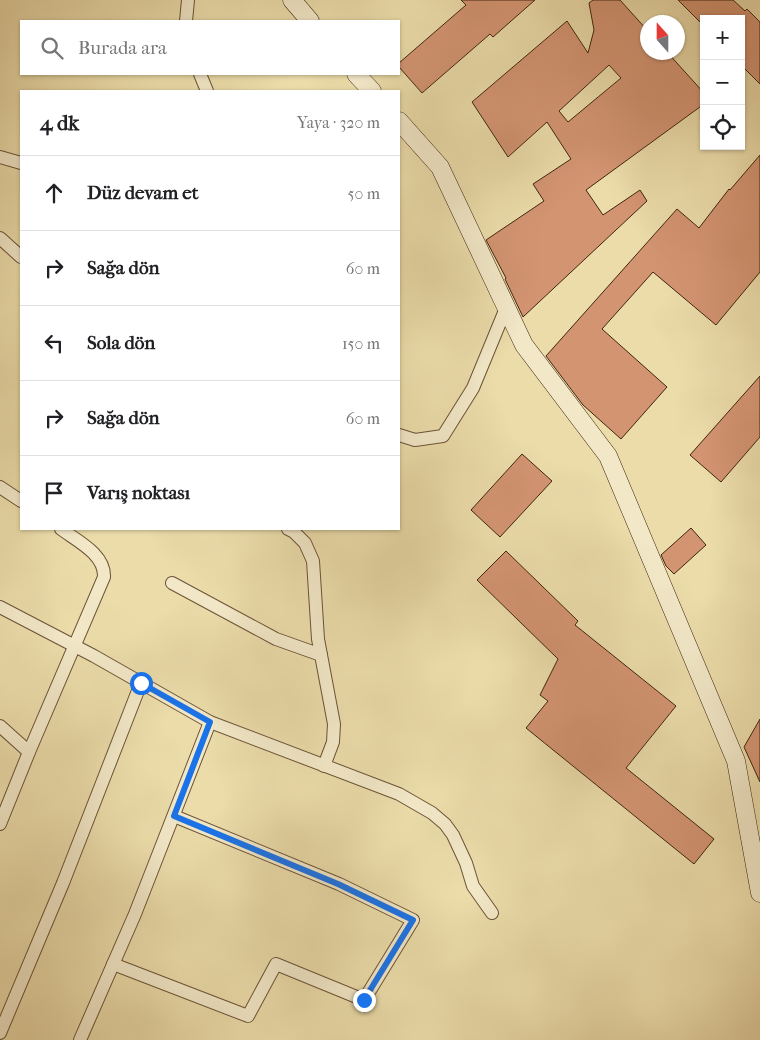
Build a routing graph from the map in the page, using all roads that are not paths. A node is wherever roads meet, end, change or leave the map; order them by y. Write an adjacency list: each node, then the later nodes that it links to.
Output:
1 (188, 0): 3 (street)
2 (292, 0): 4 (street)
3 (186, 20)
4 (309, 20)
5 (200, 75): 7 (street)
6 (357, 75): 8 (street)
7 (207, 90)
8 (371, 90)
9 (400, 122): 14 (street)
10 (0, 157): 11 (street)
11 (20, 163)
12 (0, 238): 13 (street)
13 (20, 255)
14 (506, 308): 15 (street); 31 (street)
15 (400, 435)
16 (0, 487): 17 (street)
17 (20, 500)
18 (62, 530): 22 (street)
19 (289, 530): 23 (street)
20 (172, 583): 23 (street)
21 (0, 607): 22 (street)
22 (74, 645): 24 (street); 27 (street)
23 (321, 655): 28 (street)
24 (141, 683): 25 (street); 34 (street)
25 (210, 722): 28 (street); 29 (street)
26 (0, 726): 27 (street)
27 (29, 752): 30 (street)
28 (324, 766): 32 (street)
29 (174, 816): 33 (street); 33 (street)
30 (0, 824)
31 (760, 893)
32 (492, 913)
33 (113, 964): 35 (street)
34 (0, 1033)
35 (80, 1040)

